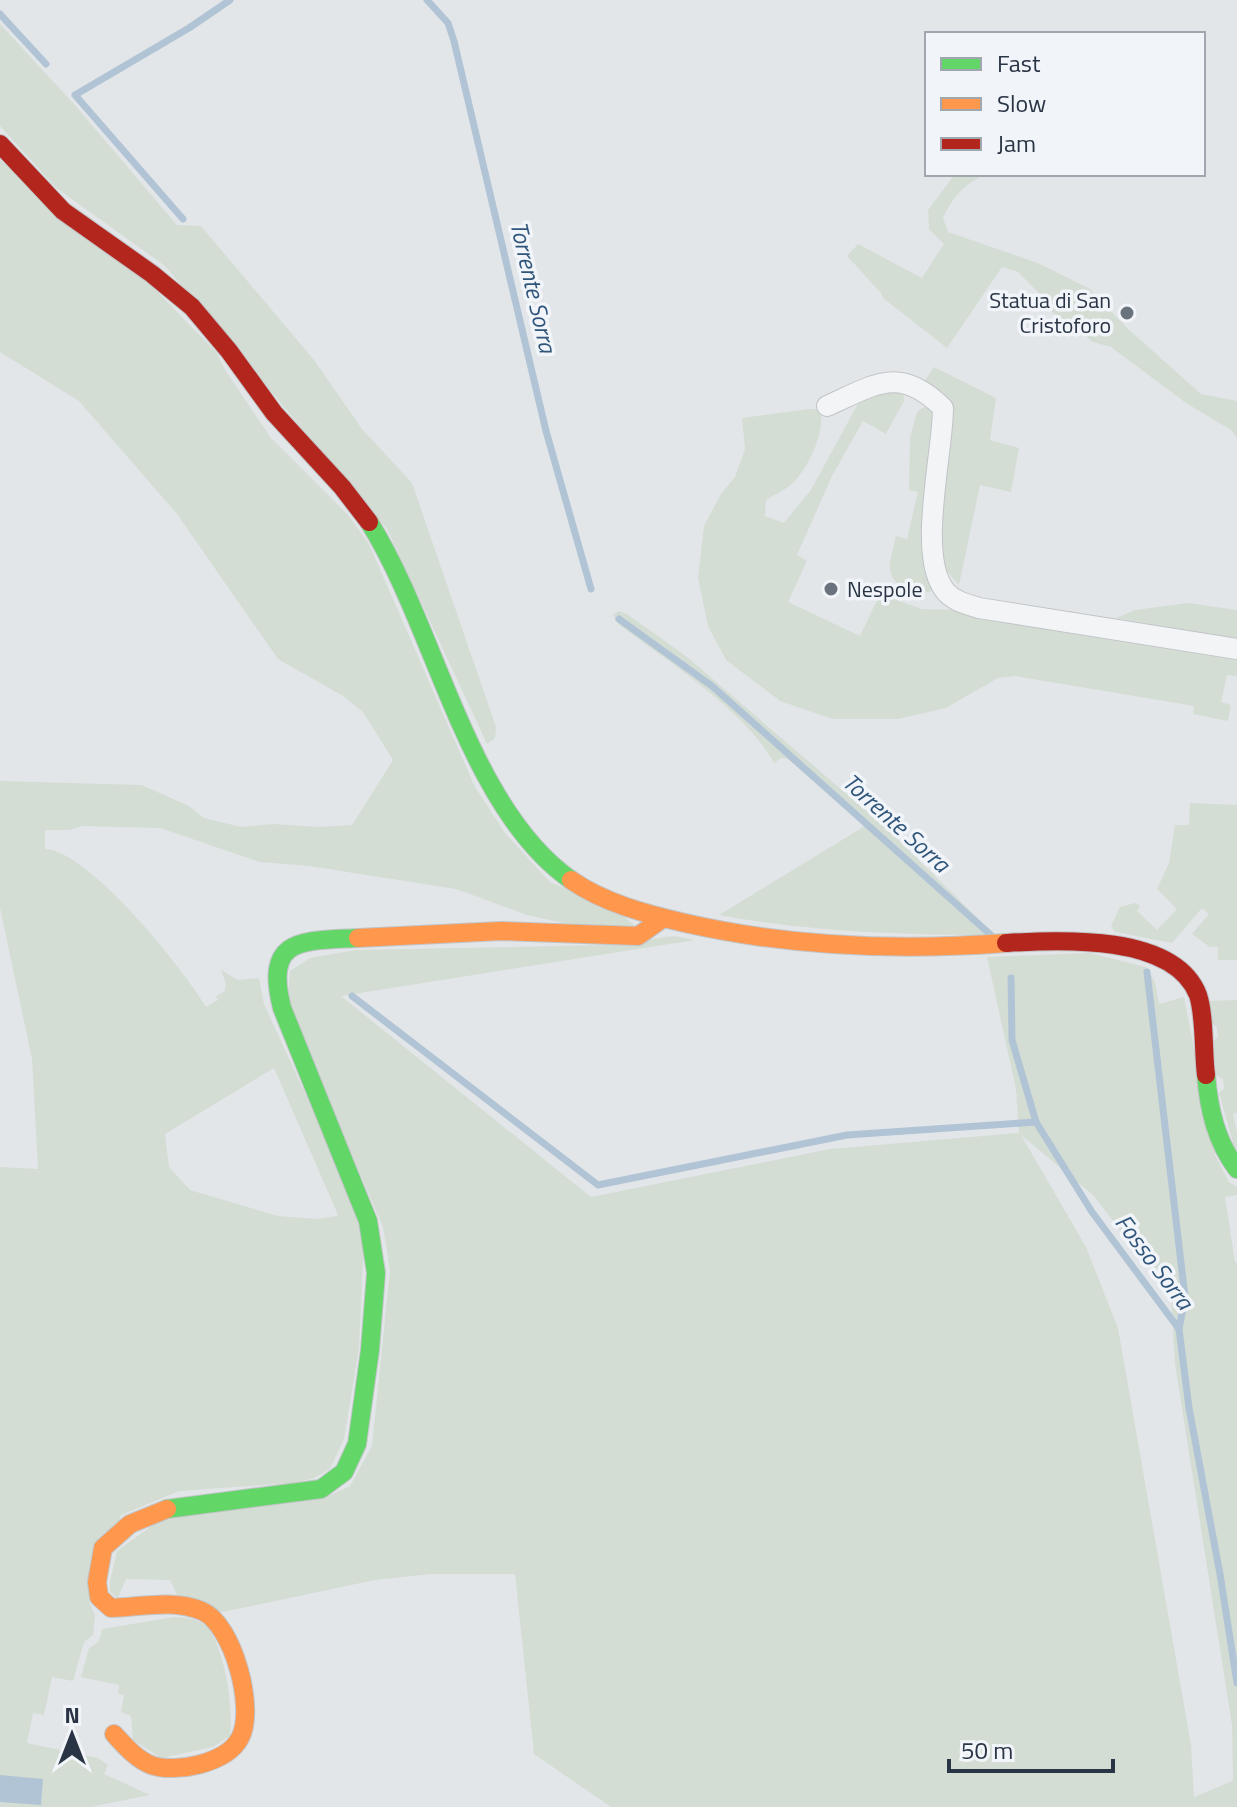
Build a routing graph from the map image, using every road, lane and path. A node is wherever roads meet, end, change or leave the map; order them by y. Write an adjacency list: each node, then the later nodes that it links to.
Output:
1 (0, 144): 4 (street)
2 (827, 406): 3 (street)
3 (1237, 649)
4 (662, 919): 5 (street); 6 (street)
5 (1237, 1169)
6 (114, 1734)

